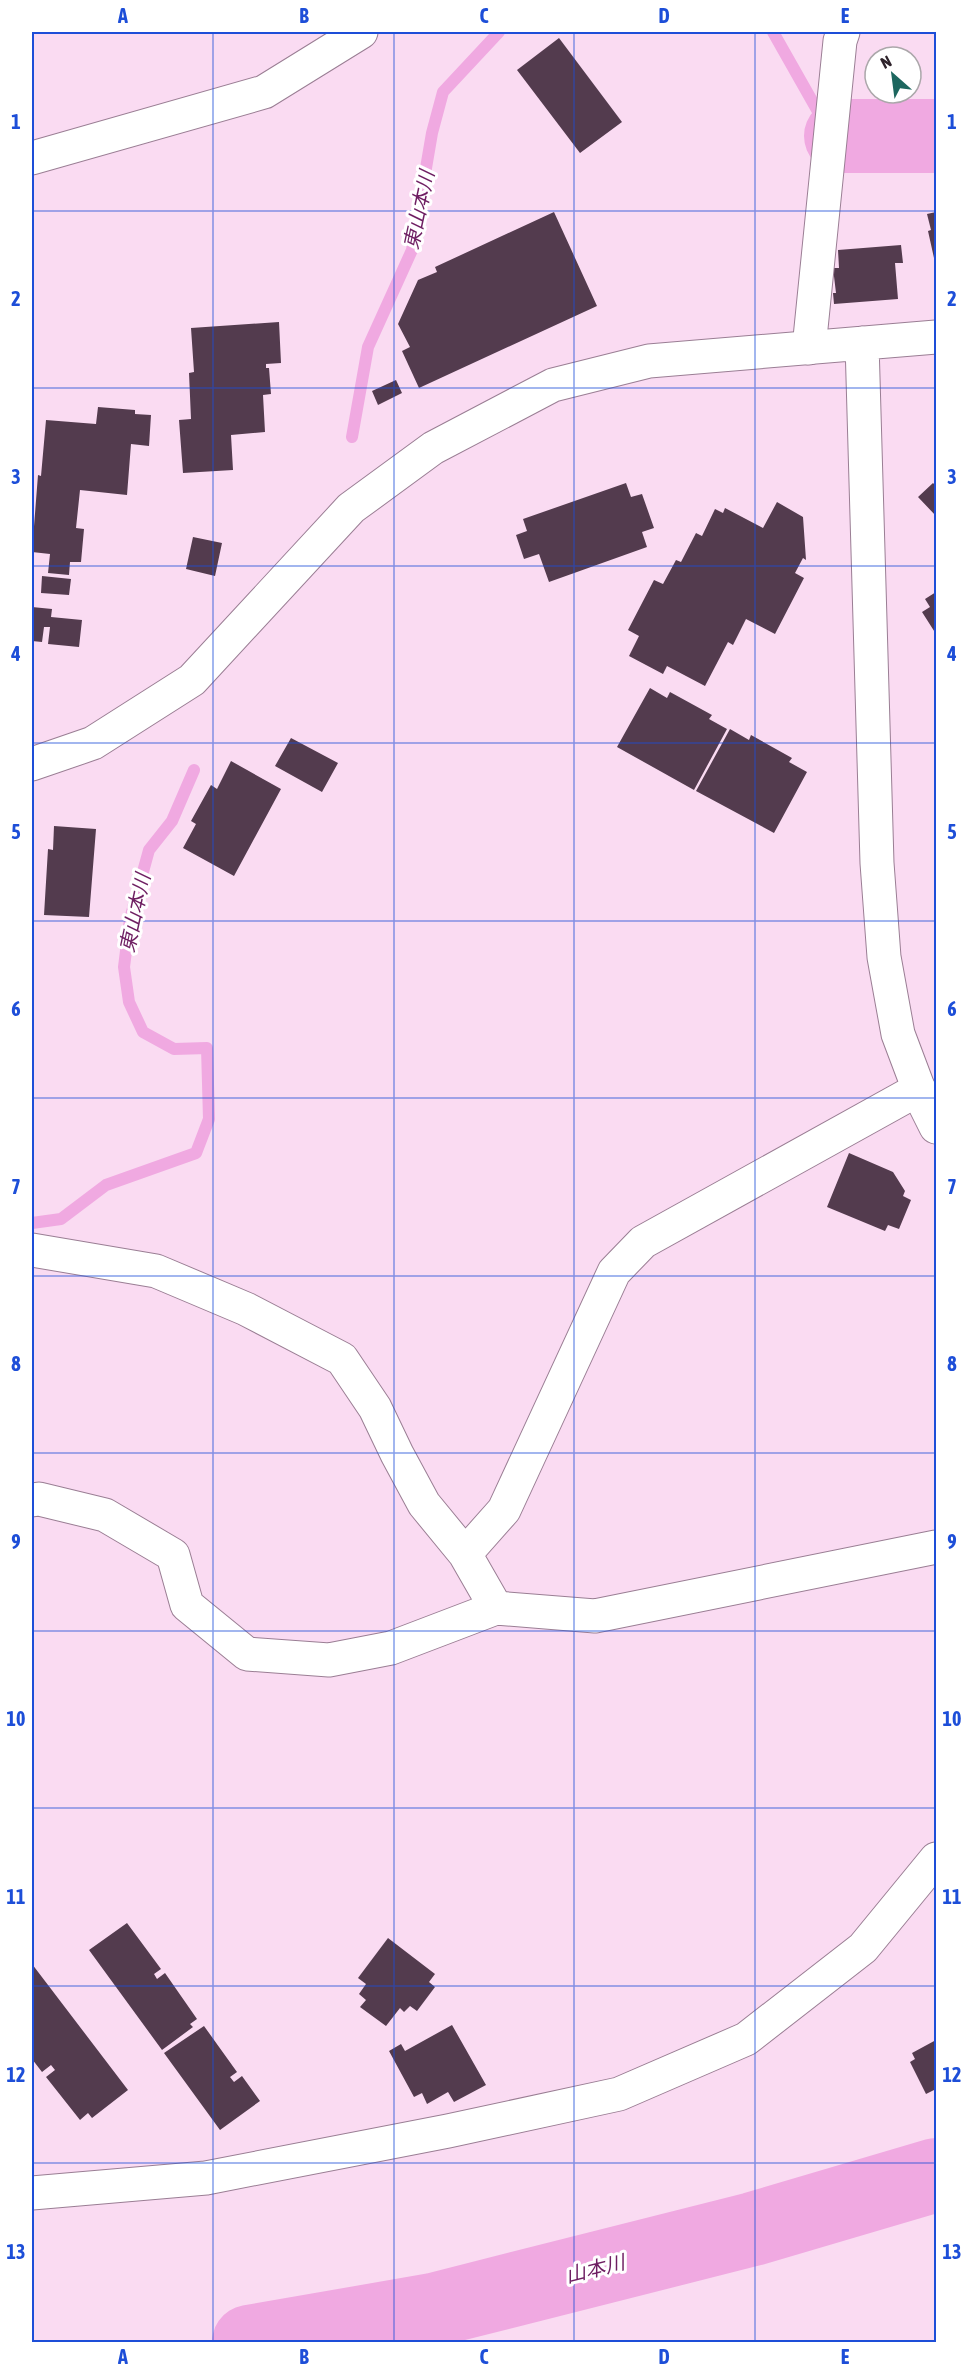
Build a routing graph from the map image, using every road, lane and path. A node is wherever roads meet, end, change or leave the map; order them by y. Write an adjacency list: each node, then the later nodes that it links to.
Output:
1 (361, 32): 3 (street)
2 (843, 32): 6 (street)
3 (32, 158)
4 (936, 337): 5 (street)
5 (862, 343): 6 (street); 8 (street)
6 (809, 348): 7 (street)
7 (32, 764)
8 (919, 1089): 9 (street); 13 (street)
9 (936, 1127)
10 (32, 1250): 13 (street)
11 (32, 1500): 14 (street)
12 (936, 1547): 14 (street)
13 (465, 1554): 14 (street)
14 (496, 1608)
15 (932, 1874): 16 (street)
16 (32, 2193)

